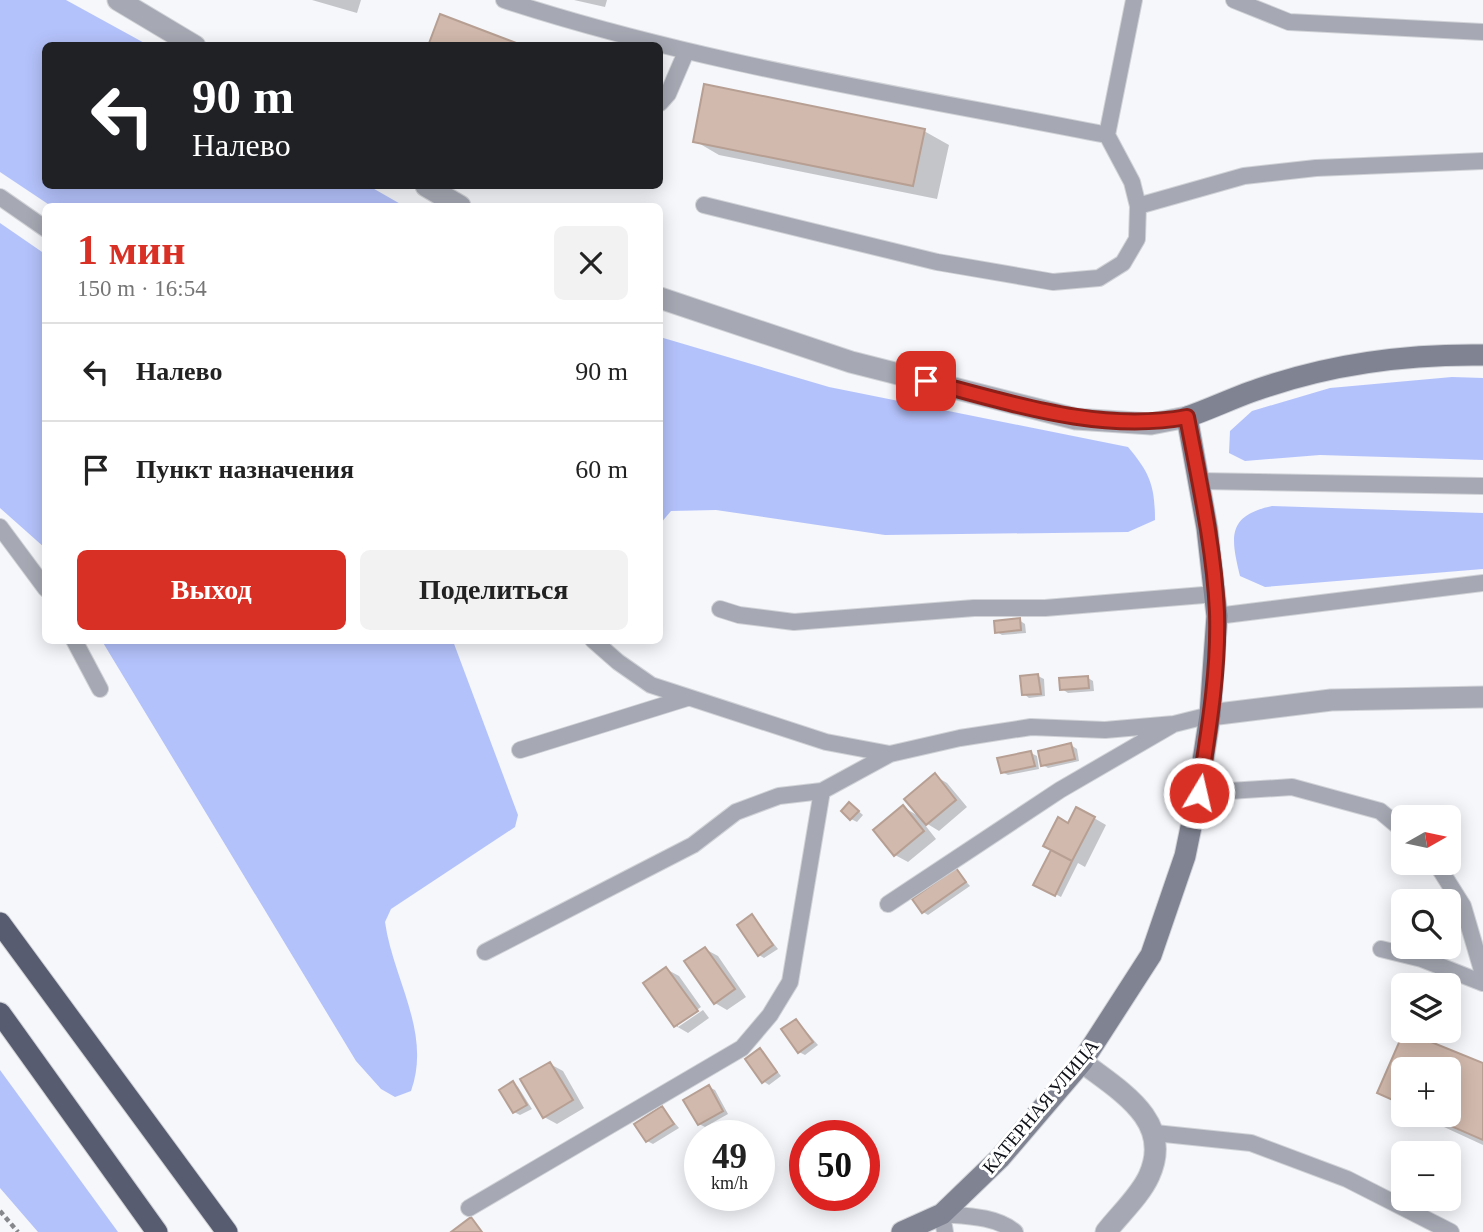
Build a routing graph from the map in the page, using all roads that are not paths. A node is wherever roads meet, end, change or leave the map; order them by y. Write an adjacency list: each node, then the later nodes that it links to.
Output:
1 (118, 0): 6 (street)
2 (504, 0): 7 (lane)
3 (1135, 0): 11 (lane)
4 (1234, 0): 5 (lane)
5 (1483, 32)
6 (188, 42)
7 (648, 42)
8 (663, 46): 9 (lane)
9 (686, 52): 10 (lane); 11 (lane)
10 (663, 100)
11 (1107, 135): 17 (lane)
12 (1483, 161): 17 (lane)
13 (431, 189): 15 (street)
14 (0, 197): 18 (lane)
15 (455, 203)
16 (704, 205): 17 (lane)
17 (1138, 206)
18 (42, 226)
19 (663, 299): 21 (street)
20 (1483, 355): 21 (main road)
21 (1187, 417): 22 (main road, КАТЕРНАЯ УЛИЦА)
22 (1199, 481): 23 (lane); 27 (main road, КАТЕРНАЯ УЛИЦА)
23 (1483, 486)
24 (0, 527): 26 (lane)
25 (1483, 583): 29 (lane)
26 (42, 584)
27 (1216, 594): 28 (lane); 29 (main road, КАТЕРНАЯ УЛИЦА)
28 (720, 609)
29 (1217, 616): 35 (main road, КАТЕРНАЯ УЛИЦА)
30 (76, 644): 32 (lane)
31 (597, 644): 34 (lane)
32 (100, 689)
33 (1483, 697): 35 (street)
34 (688, 698): 37 (lane); 38 (lane)
35 (1210, 715): 36 (lane); 40 (main road, КАТЕРНАЯ УЛИЦА)
36 (1174, 723): 38 (lane); 43 (lane)
37 (520, 750)
38 (890, 754): 39 (lane)
39 (822, 791): 46 (lane); 52 (lane)
40 (1199, 793): 41 (lane); 50 (main road, КАТЕРНАЯ УЛИЦА)
41 (1391, 820)
42 (1444, 875): 47 (lane)
43 (888, 904)
44 (0, 923): 55 (highway)
45 (1381, 949): 48 (lane)
46 (485, 952)
47 (1483, 974)
48 (1483, 983)
49 (0, 1013): 54 (highway)
50 (1083, 1062): 51 (street); 53 (main road, КАТЕРНАЯ УЛИЦА)
51 (1155, 1133): 58 (street); 59 (lane)
52 (469, 1208)
53 (944, 1223): 56 (main road, КАТЕРНАЯ УЛИЦА); 57 (lane)
54 (157, 1232)
55 (227, 1232)
56 (902, 1232)
57 (1016, 1232)
58 (1106, 1232)
59 (1451, 1232)

